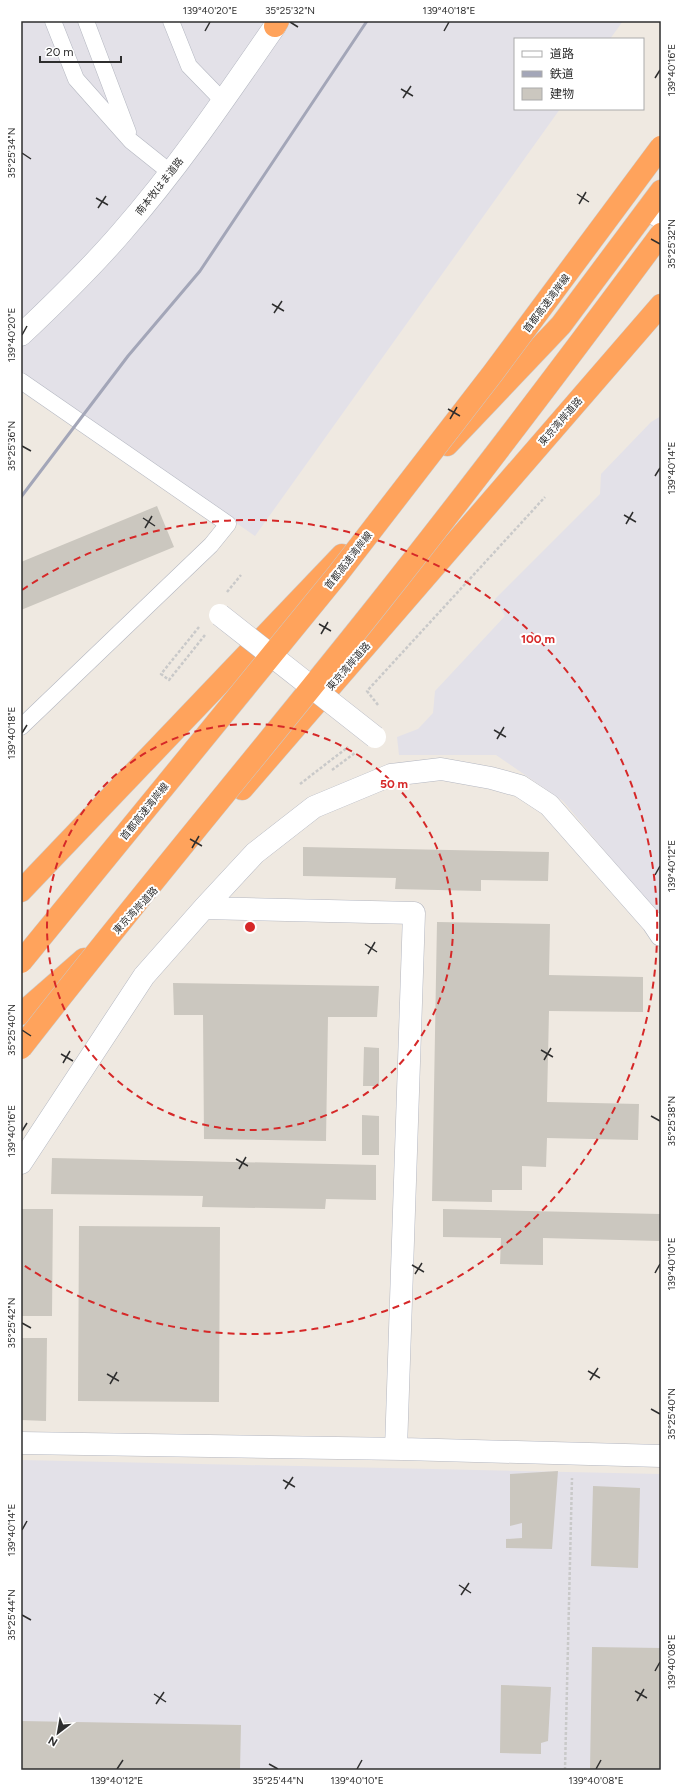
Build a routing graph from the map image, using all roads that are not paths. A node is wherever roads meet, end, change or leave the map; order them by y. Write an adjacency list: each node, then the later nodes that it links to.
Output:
1 (53, 21): 6 (lane)
2 (86, 21): 6 (lane)
3 (171, 21): 5 (lane)
4 (278, 22): 5 (street, 南本牧はま道路)
5 (223, 101): 8 (street, 南本牧はま道路)
6 (131, 141): 8 (lane)
7 (661, 147): 24 (highway, 首都高速湾岸線, bridge)
8 (170, 173): 14 (street, 南本牧はま道路)
9 (661, 191): 10 (highway)
10 (655, 214): 20 (highway)
11 (661, 234): 16 (highway, bridge)
12 (661, 294): 16 (highway, bridge)
13 (661, 305): 22 (highway, 東京湾岸道路)
14 (21, 335)
15 (21, 381): 18 (lane)
16 (379, 603): 26 (highway, bridge)
17 (210, 620): 19 (street, bridge)
18 (21, 727)
19 (375, 738)
20 (21, 891)
21 (204, 908): 23 (street); 28 (street); 30 (street)
22 (127, 922): 25 (highway, 東京湾岸道路); 27 (street)
23 (661, 935)
24 (21, 962)
25 (21, 1014)
26 (21, 1048)
27 (21, 1052)
28 (21, 1163)
29 (21, 1443): 30 (street)
30 (396, 1449): 31 (street)
31 (661, 1456)

